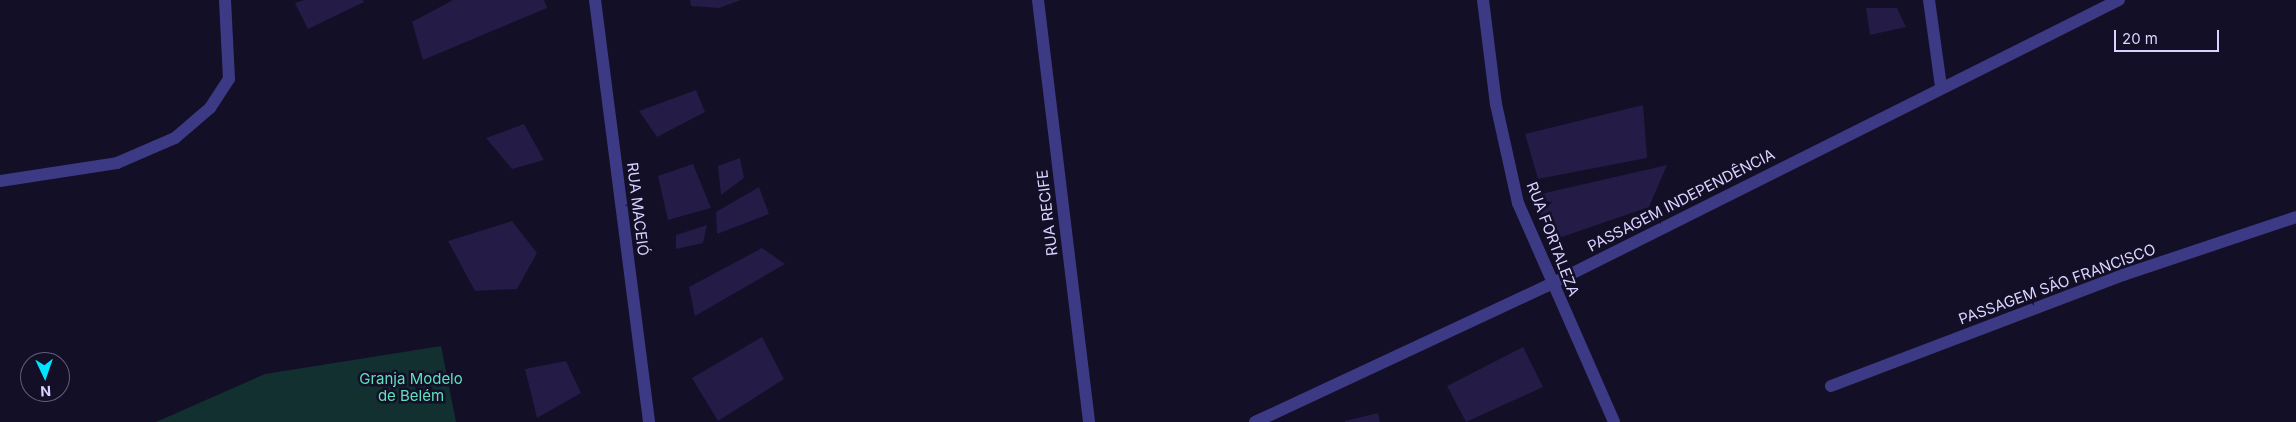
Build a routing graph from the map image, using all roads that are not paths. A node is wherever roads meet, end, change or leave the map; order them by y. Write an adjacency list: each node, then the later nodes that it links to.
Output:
1 (225, 0): 8 (street)
2 (595, 0): 12 (street, RUA MACEIÓ)
3 (1038, 0): 13 (street, RUA RECIFE)
4 (1483, 0): 10 (street, RUA FORTALEZA)
5 (1929, 0): 7 (street)
6 (2119, 0): 7 (street, PASSAGEM INDEPENDÊNCIA)
7 (1940, 87): 10 (street, PASSAGEM INDEPENDÊNCIA)
8 (0, 181)
9 (2296, 217): 11 (street, PASSAGEM SÃO FRANCISCO)
10 (1551, 284): 14 (street, PASSAGEM INDEPENDÊNCIA); 15 (street, RUA FORTALEZA)
11 (1831, 386)
12 (649, 422)
13 (1089, 422)
14 (1255, 422)
15 (1614, 422)

